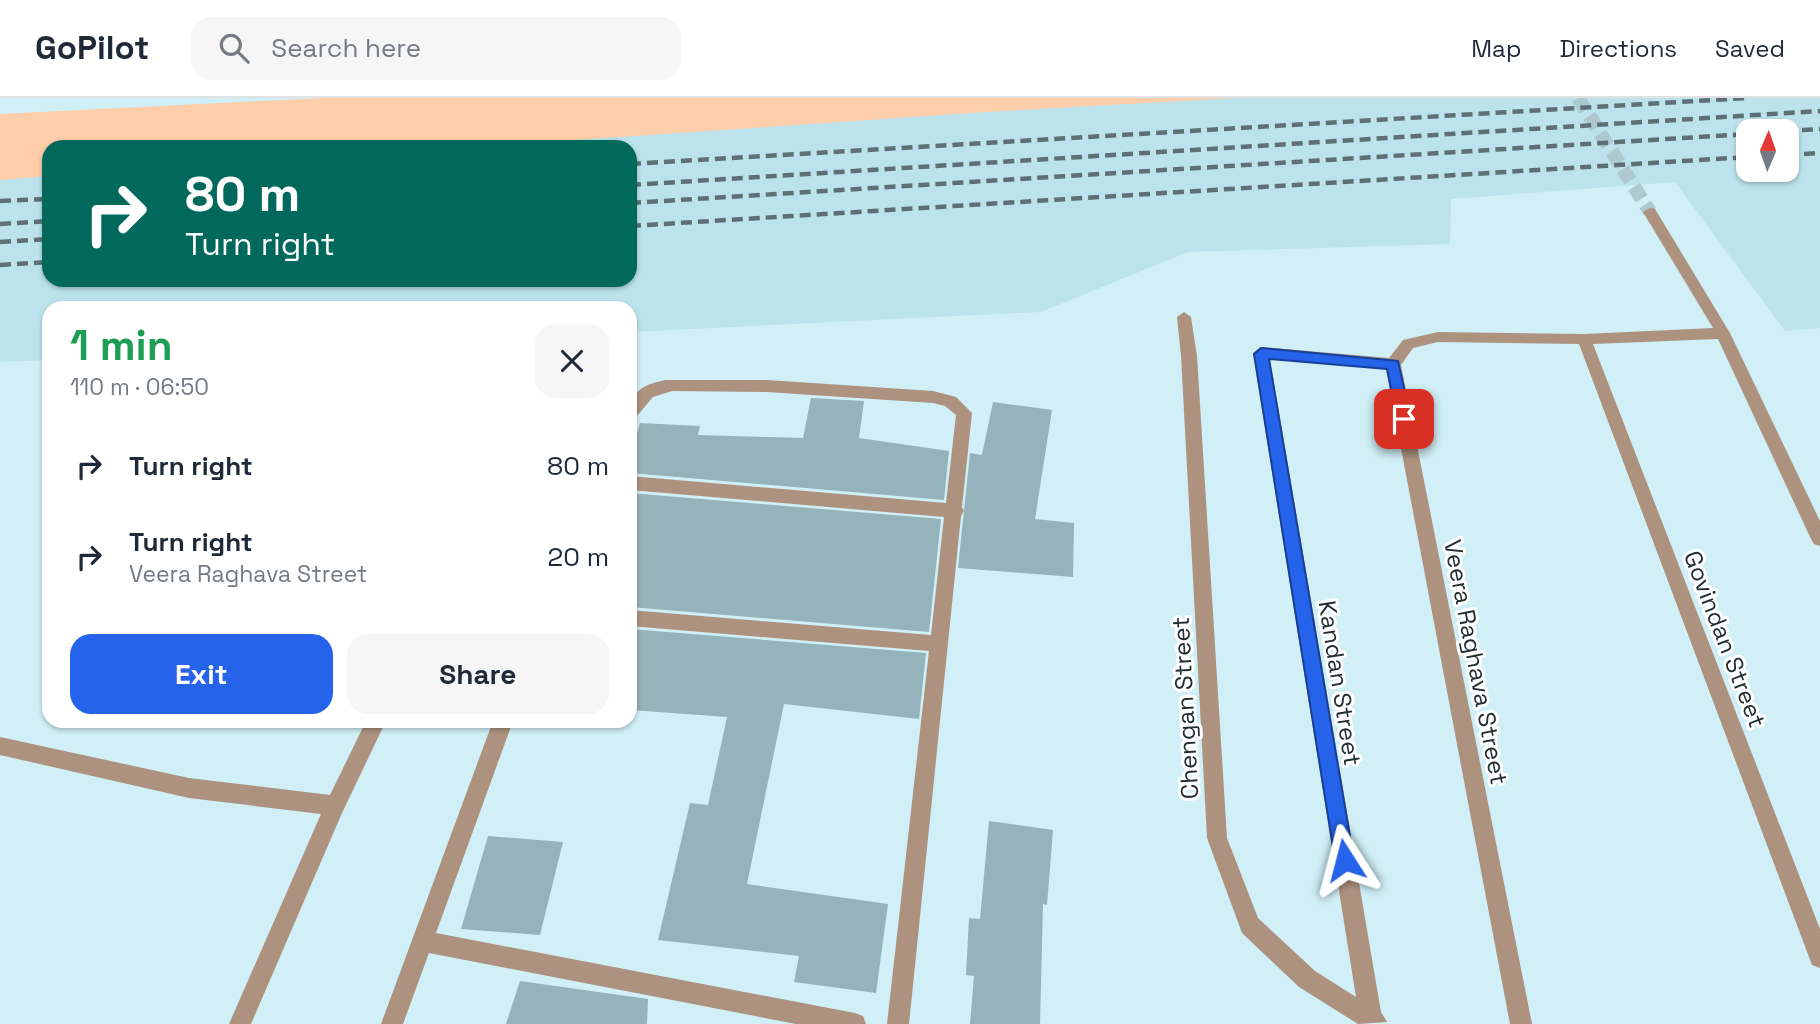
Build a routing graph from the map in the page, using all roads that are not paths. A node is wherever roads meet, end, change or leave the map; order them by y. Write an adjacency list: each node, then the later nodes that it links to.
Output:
1 (1650, 212): 3 (street)
2 (1184, 317): 18 (street, Chengan Street)
3 (1723, 333): 4 (street); 9 (street)
4 (1584, 339): 5 (street); 17 (street, Govindan Street)
5 (1393, 364): 18 (street, Kandan Street); 23 (street, Veera Raghava Street)
6 (637, 403): 8 (street)
7 (637, 484): 8 (street)
8 (956, 511): 11 (street)
9 (1820, 539)
10 (637, 619): 11 (street)
11 (941, 644): 22 (street)
12 (373, 728): 15 (street)
13 (500, 728): 16 (street)
14 (0, 746): 15 (street)
15 (335, 806): 19 (street)
16 (422, 942): 20 (street); 21 (street)
17 (1820, 957)
18 (1377, 1022)
19 (240, 1024)
20 (392, 1024)
21 (855, 1024)
22 (898, 1024)
23 (1521, 1024)

